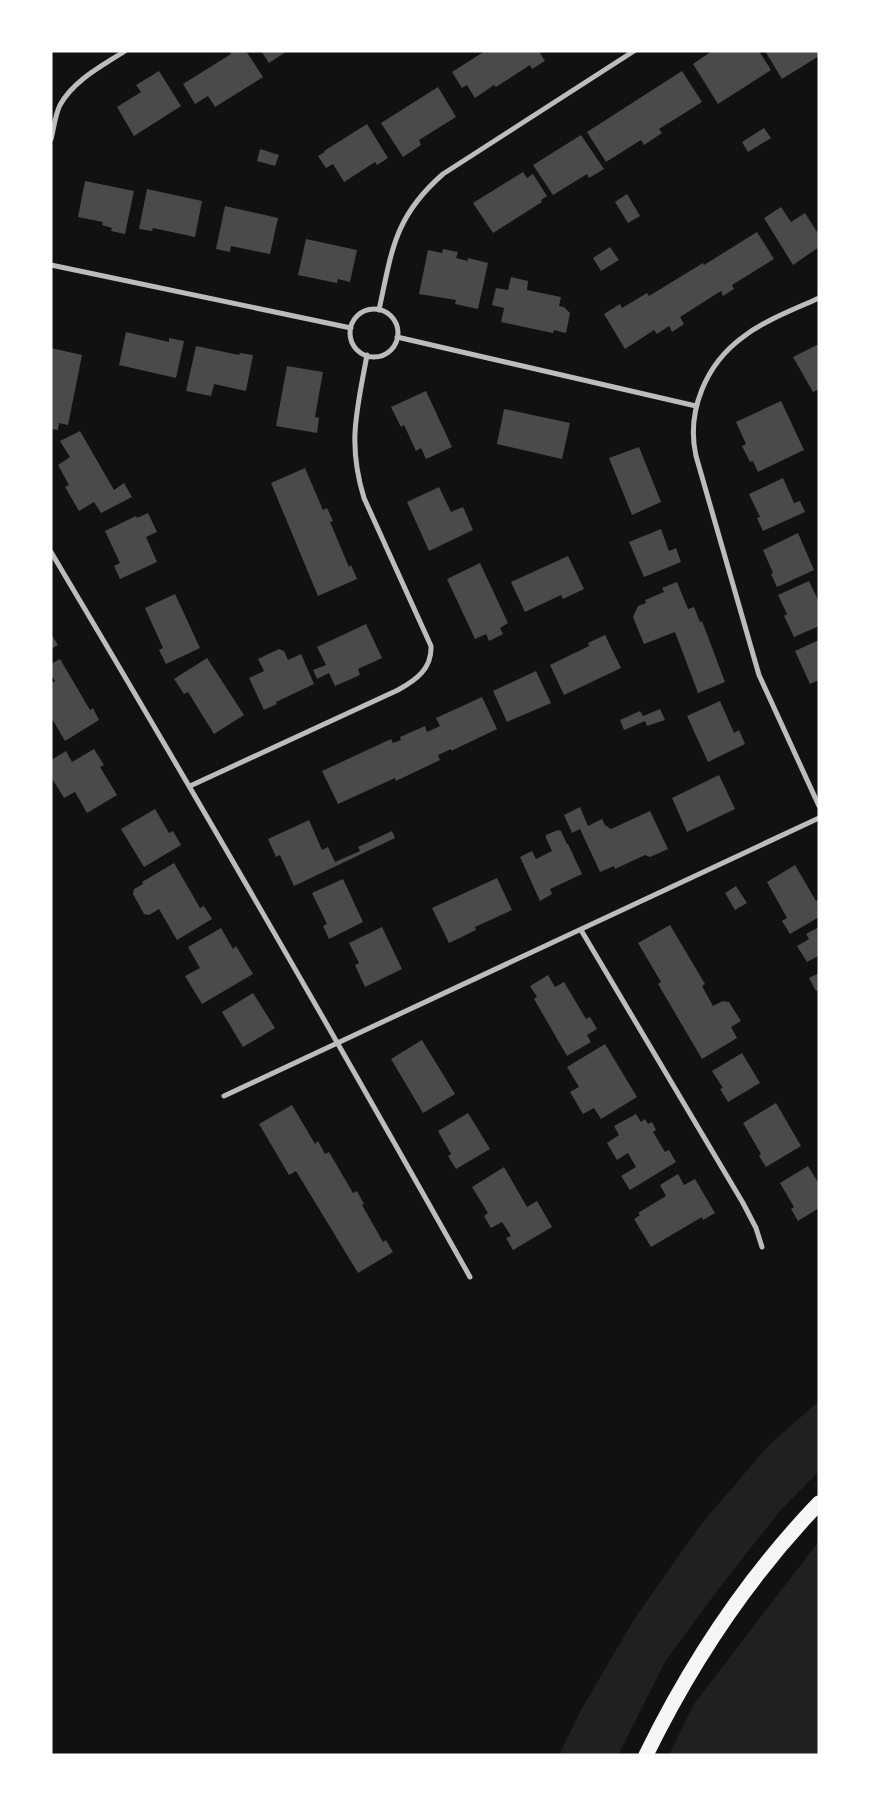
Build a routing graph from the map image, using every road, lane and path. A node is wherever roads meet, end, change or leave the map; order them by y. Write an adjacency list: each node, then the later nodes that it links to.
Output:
1 (125, 51): 3 (street)
2 (634, 51): 6 (street)
3 (51, 139)
4 (51, 265): 7 (street)
5 (819, 298): 10 (street)
6 (379, 310): 7 (street); 8 (street)
7 (351, 328): 9 (street)
8 (397, 337): 9 (street); 10 (street)
9 (367, 355): 12 (street)
10 (696, 406): 13 (street)
11 (51, 552): 12 (street)
12 (190, 786): 16 (street)
13 (819, 806)
14 (819, 818): 15 (street)
15 (581, 930): 16 (street); 18 (street)
16 (338, 1042): 17 (street); 19 (street)
17 (224, 1096)
18 (762, 1247)
19 (470, 1277)
20 (819, 1504): 21 (highway)
21 (646, 1755)

